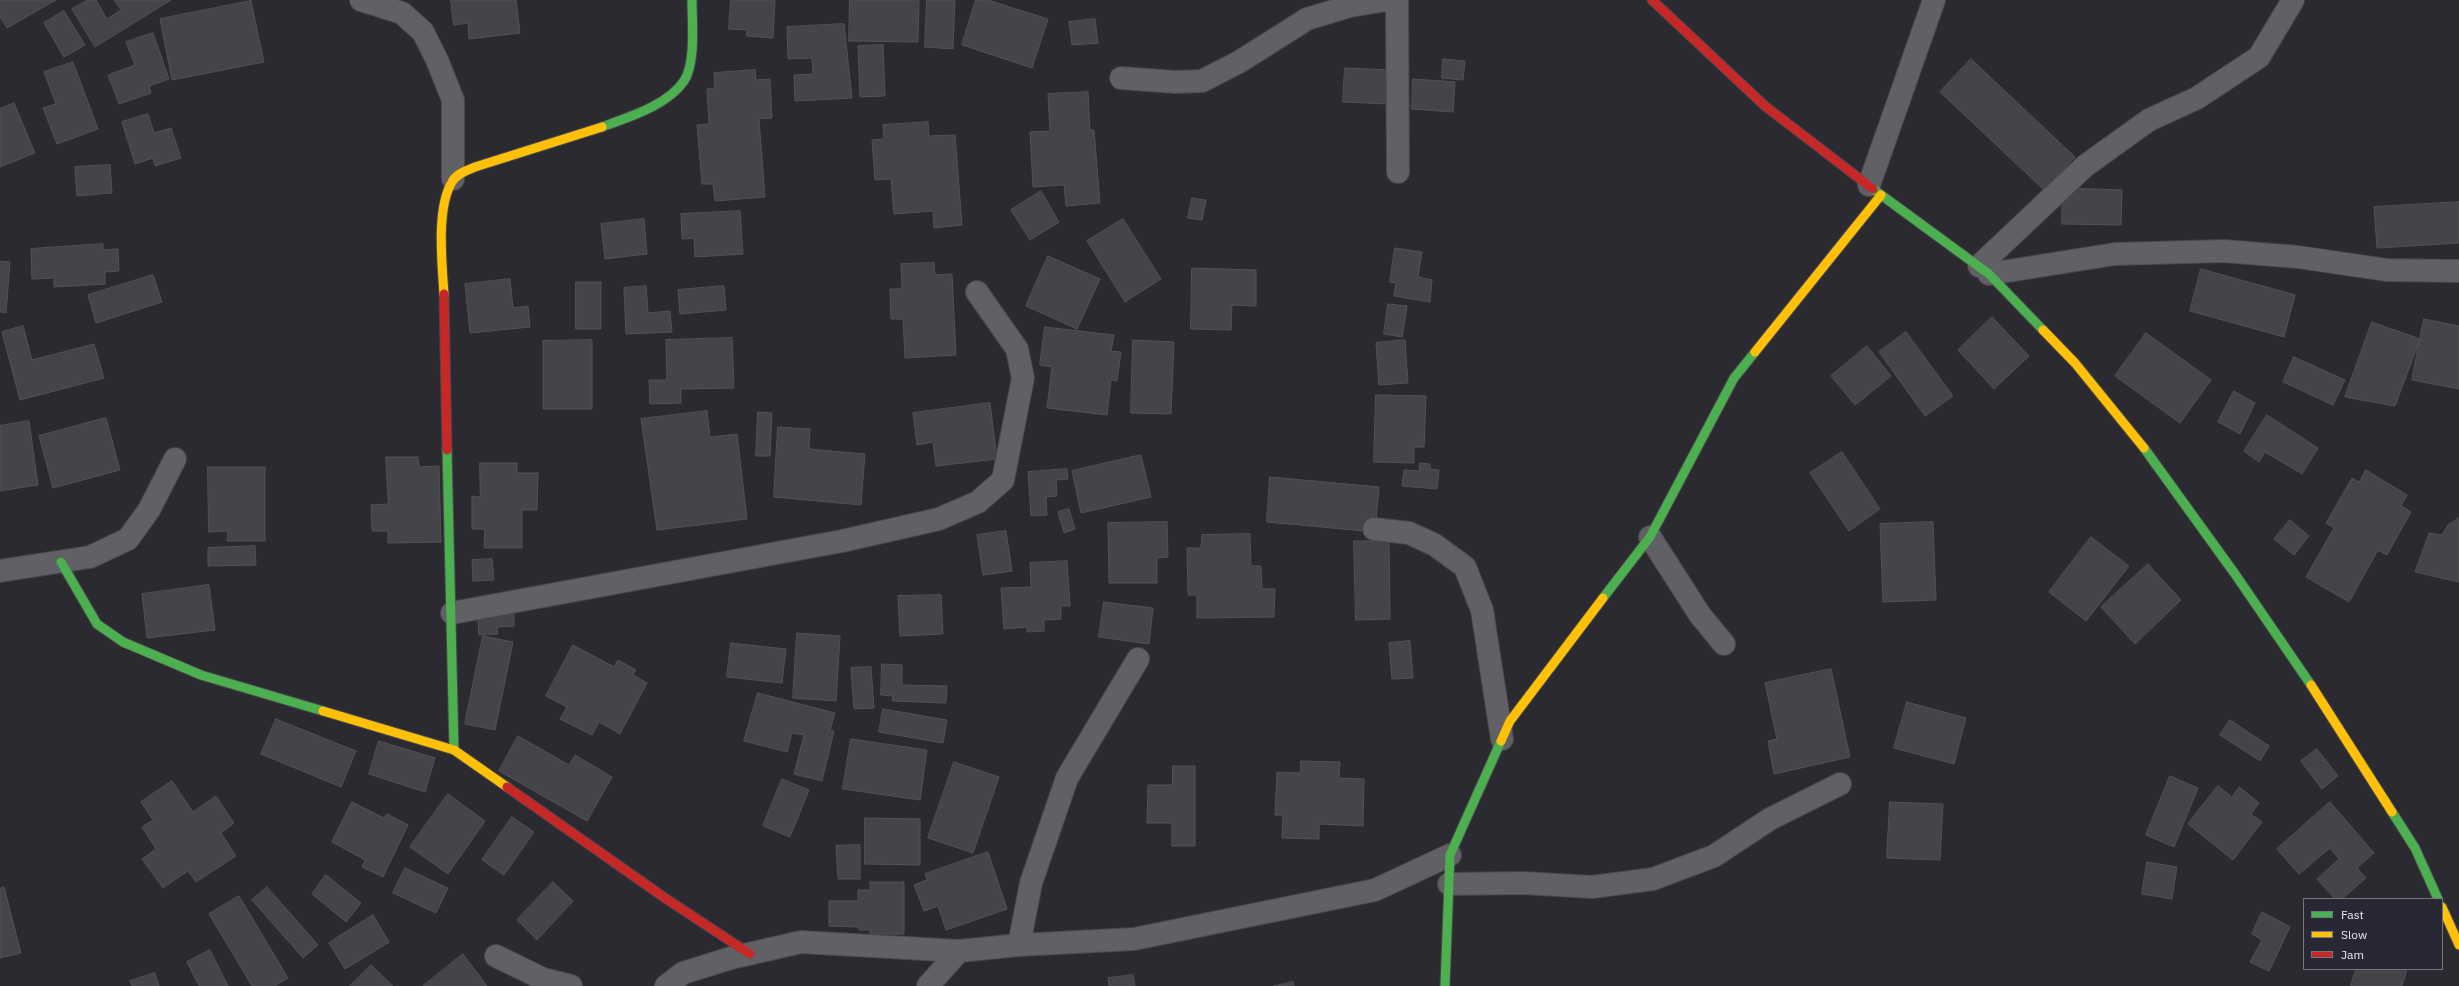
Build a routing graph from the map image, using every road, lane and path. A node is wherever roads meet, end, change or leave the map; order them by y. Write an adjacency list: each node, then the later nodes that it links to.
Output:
1 (361, 0): 10 (street)
2 (692, 0): 10 (street)
3 (1386, 0): 8 (street)
4 (1398, 0): 9 (street)
5 (1652, 0): 11 (street)
6 (1934, 0): 11 (street)
7 (2293, 0): 12 (street)
8 (1121, 78)
9 (1398, 172)
10 (453, 179): 20 (street)
11 (1875, 190): 12 (street); 17 (street)
12 (1984, 270): 13 (street); 28 (street)
13 (2459, 271)
14 (977, 292): 20 (street)
15 (175, 459): 18 (street)
16 (1374, 529): 23 (street)
17 (1650, 537): 21 (street); 23 (street)
18 (61, 562): 19 (street); 24 (street)
19 (0, 571)
20 (452, 613): 24 (street)
21 (1724, 644)
22 (1138, 659): 31 (street)
23 (1502, 739): 26 (street)
24 (454, 750): 33 (street)
25 (1840, 784): 27 (street)
26 (1450, 855): 27 (street); 31 (street)
27 (1448, 884): 38 (street)
28 (2438, 898)
29 (2443, 909): 30 (street)
30 (2459, 944)
31 (1019, 945): 32 (street)
32 (959, 951): 33 (street); 37 (street)
33 (750, 954): 36 (street)
34 (496, 956): 35 (street)
35 (571, 986)
36 (666, 986)
37 (928, 986)
38 (1445, 986)

